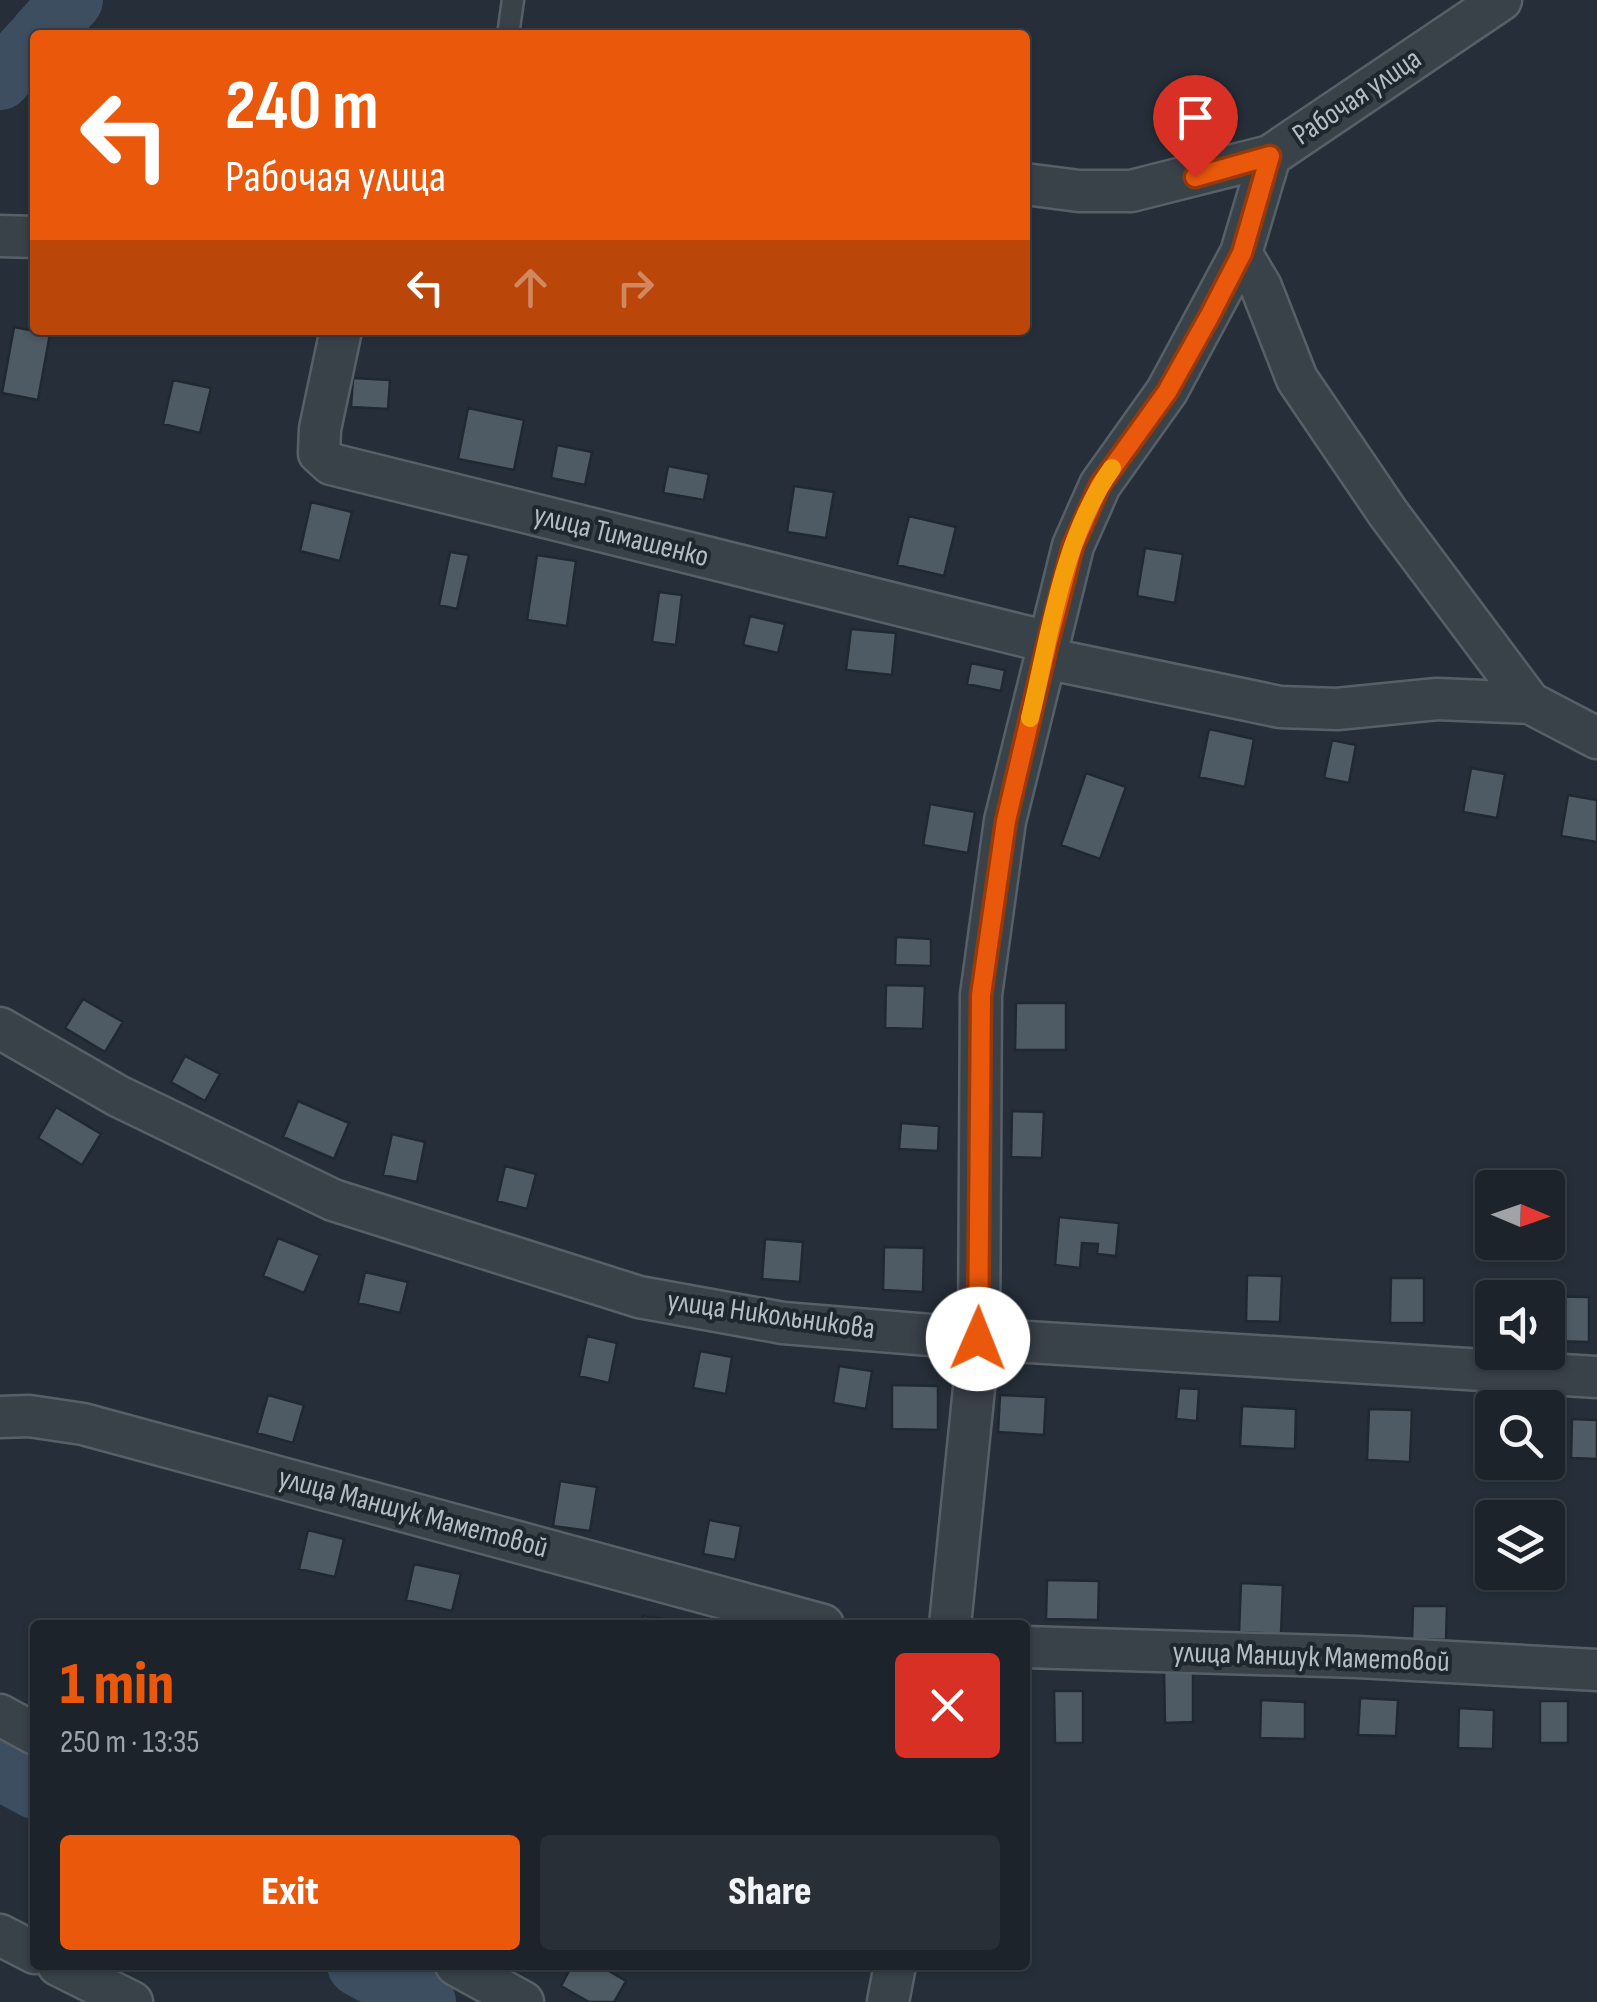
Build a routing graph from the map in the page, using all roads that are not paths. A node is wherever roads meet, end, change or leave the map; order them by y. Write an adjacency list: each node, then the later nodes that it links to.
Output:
1 (513, 0): 3 (lane)
2 (1501, 0): 4 (street, Рабочая улица)
3 (509, 30)
4 (1270, 156): 5 (street, Рабочая улица); 8 (street)
5 (1030, 185)
6 (0, 236): 7 (street)
7 (30, 238)
8 (1242, 253): 10 (street); 11 (street)
9 (340, 335): 10 (street, улица Тимашенко)
10 (1046, 650): 11 (street, улица Тимашенко); 14 (street)
11 (1530, 702): 12 (street)
12 (1597, 738)
13 (0, 1028): 14 (street, улица Никольникова)
14 (978, 1339): 15 (street, улица Никольникова); 18 (street)
15 (1597, 1377)
16 (0, 1417): 17 (street, улица Маншук Маметовой)
17 (805, 1620)
18 (950, 1620)
19 (1030, 1647): 20 (street, улица Маншук Маметовой)
20 (1597, 1670)
21 (0, 1715): 22 (street)
22 (30, 1731)
23 (0, 1936): 24 (street)
24 (30, 1951)
25 (68, 1970): 28 (street)
26 (465, 1970): 29 (street)
27 (893, 1970): 30 (street)
28 (132, 2002)
29 (523, 2002)
30 (888, 2002)

